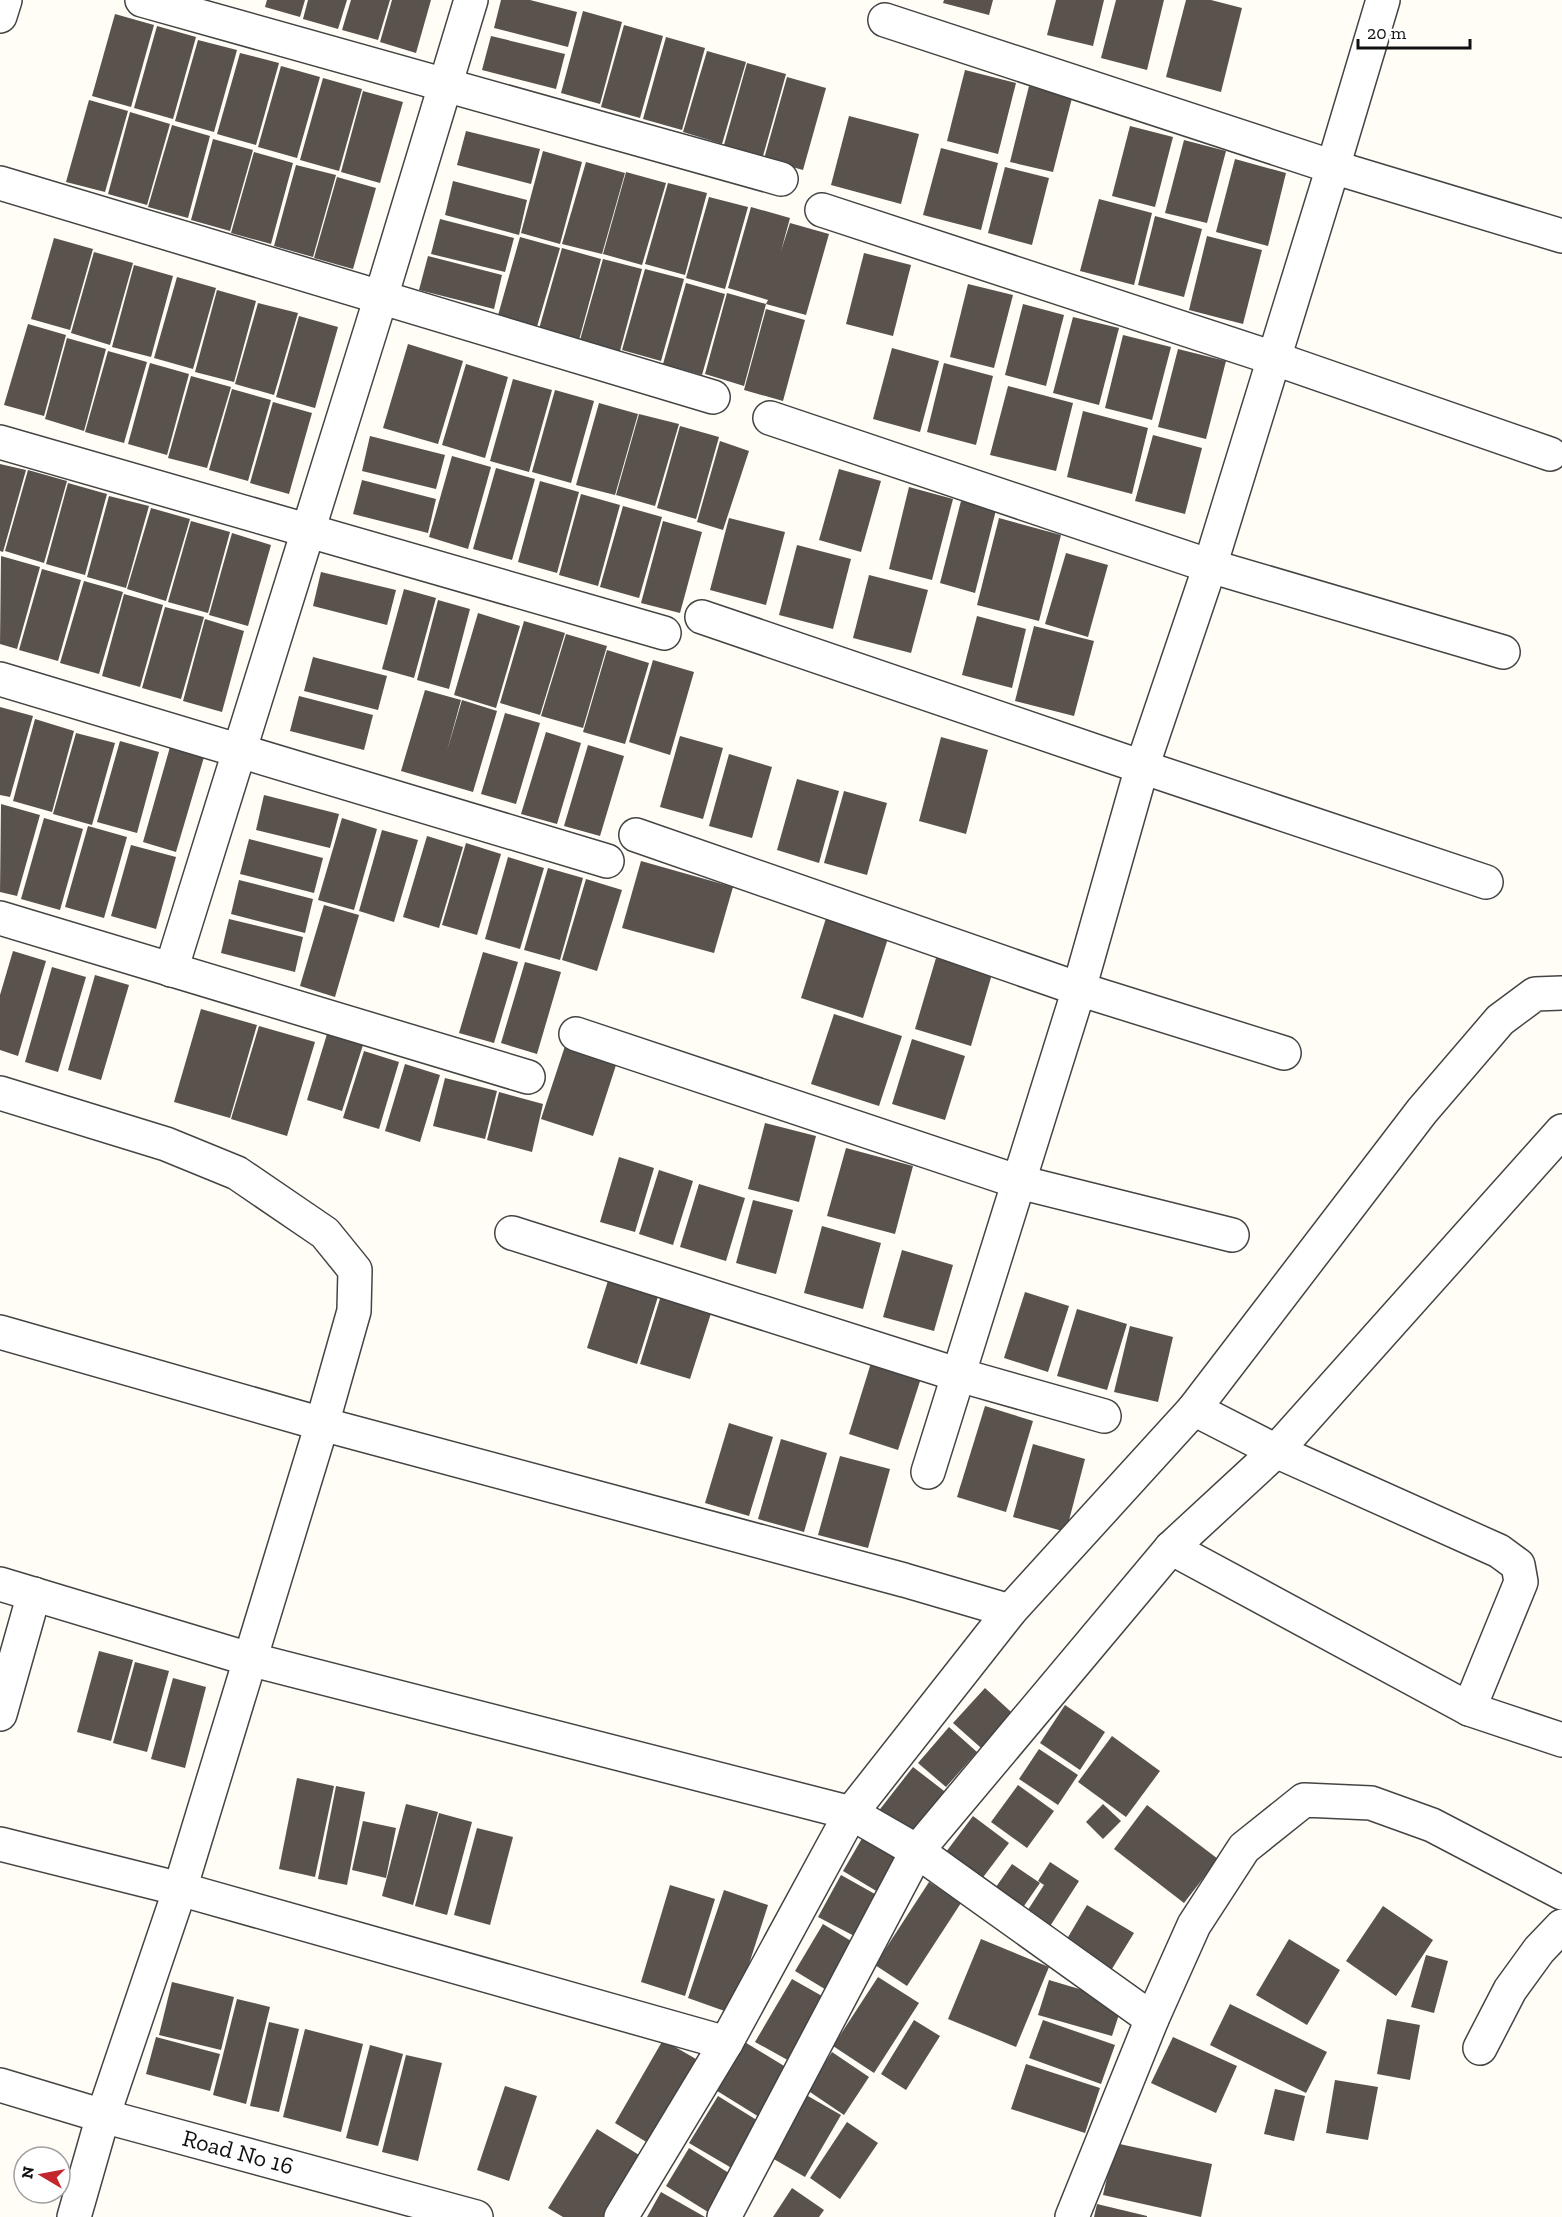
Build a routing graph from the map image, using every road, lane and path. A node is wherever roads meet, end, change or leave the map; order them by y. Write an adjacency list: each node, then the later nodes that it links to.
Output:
1 (4, 0): 5 (street)
2 (142, 0): 7 (street)
3 (471, 0): 7 (street)
4 (1383, 0): 8 (street)
5 (0, 16)
6 (885, 20): 8 (street)
7 (445, 85): 9 (street); 13 (street)
8 (1333, 167): 12 (street); 14 (street)
9 (781, 179)
10 (0, 183): 13 (street)
11 (822, 210): 14 (street)
12 (1562, 236)
13 (381, 297): 15 (street); 19 (street)
14 (1273, 358): 18 (street); 20 (street)
15 (713, 397)
16 (770, 418): 20 (street)
17 (0, 442): 19 (street)
18 (1550, 454)
19 (308, 531): 22 (street); 25 (street)
20 (1210, 566): 23 (street); 26 (street)
21 (702, 617): 26 (street)
22 (664, 633)
23 (1503, 652)
24 (0, 679): 25 (street)
25 (239, 752): 28 (street); 31 (street)
26 (1142, 767): 29 (street); 32 (street)
27 (636, 835): 32 (street)
28 (607, 861)
29 (1486, 882)
30 (0, 918): 31 (street)
31 (171, 970): 36 (street)
32 (1079, 989): 35 (street); 39 (street)
33 (1562, 993): 44 (street)
34 (576, 1034): 39 (street)
35 (1284, 1053)
36 (528, 1077)
37 (0, 1093): 46 (street)
38 (1562, 1131): 47 (street)
39 (1019, 1182): 41 (street); 43 (street)
40 (512, 1233): 43 (street)
41 (1232, 1235)
42 (0, 1332): 46 (street)
43 (959, 1375): 45 (street); 48 (street)
44 (1194, 1409): 47 (street); 52 (street)
45 (1104, 1416)
46 (322, 1424): 52 (street); 53 (street)
47 (1276, 1452): 49 (street); 54 (street)
48 (928, 1472)
49 (1171, 1548): 54 (street); 59 (street)
50 (0, 1584): 51 (street)
51 (34, 1594): 53 (street); 55 (street)
52 (1010, 1611): 57 (street)
53 (249, 1659): 57 (street); 60 (street)
54 (1469, 1709): 56 (street)
55 (0, 1714)
56 (1562, 1740)
57 (851, 1813): 59 (street); 64 (street)
58 (0, 1844): 60 (street)
59 (917, 1851): 63 (street); 71 (street)
60 (180, 1889): 64 (street); 67 (street)
61 (1562, 1893): 63 (street)
62 (1562, 1926): 65 (street)
63 (1152, 2019): 72 (street)
64 (726, 2043): 70 (street)
65 (1480, 2048)
66 (0, 2085): 67 (street, Road No 16)
67 (103, 2116): 68 (street); 69 (street, Road No 16)
68 (74, 2217)
69 (476, 2217)
70 (621, 2217)
71 (724, 2217)
72 (1072, 2217)

